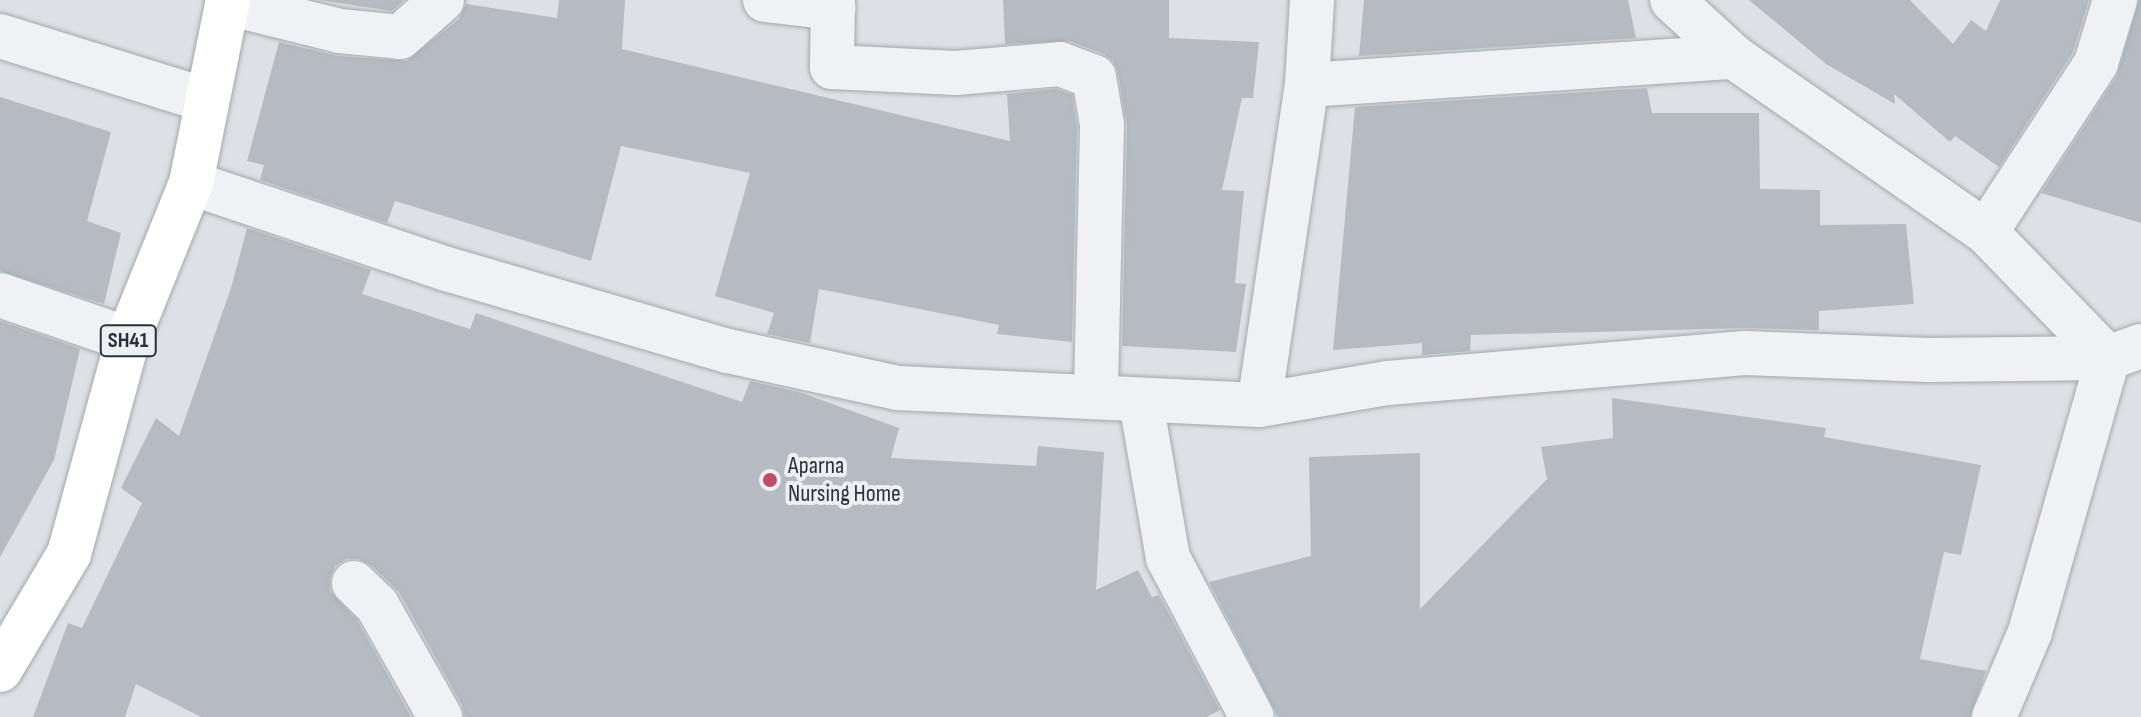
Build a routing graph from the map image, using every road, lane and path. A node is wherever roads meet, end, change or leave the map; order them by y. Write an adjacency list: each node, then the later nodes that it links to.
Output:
1 (442, 0): 6 (street)
2 (765, 0): 7 (street)
3 (1312, 0): 10 (street)
4 (1672, 0): 9 (street)
5 (2115, 0): 13 (street)
6 (228, 1): 11 (main road, SH41)
7 (834, 4): 17 (street)
8 (0, 36): 11 (street)
9 (1734, 57): 10 (street); 13 (street)
10 (1307, 85): 19 (street)
11 (206, 100): 12 (main road, SH41)
12 (191, 183): 15 (main road, SH41); 17 (street)
13 (1986, 232): 16 (street)
14 (0, 295): 15 (street)
15 (128, 339): 21 (main road, SH41)
16 (2125, 352): 19 (street); 24 (street)
17 (1096, 395): 18 (street)
18 (1141, 402): 19 (street); 23 (street)
19 (1259, 405)
20 (354, 583): 22 (street)
21 (0, 670)
22 (440, 717)
23 (1252, 717)
24 (1994, 717)

